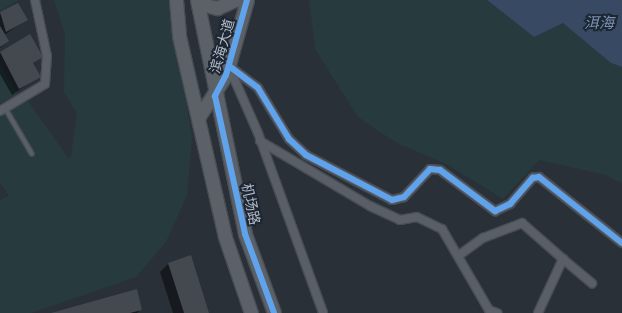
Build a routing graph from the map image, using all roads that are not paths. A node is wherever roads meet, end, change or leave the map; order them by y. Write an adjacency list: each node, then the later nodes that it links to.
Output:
1 (35, 0): 8 (street)
2 (176, 0): 9 (main road)
3 (234, 0): 5 (main road)
4 (247, 0): 6 (main road, 滨海大道)
5 (198, 1): 7 (main road, 机场路)
6 (229, 66): 7 (main road, 滨海大道); 10 (street); 12 (street)
7 (215, 96): 9 (main road, 滨海大道); 17 (main road, 机场路)
8 (2, 110): 11 (lane)
9 (198, 118): 16 (main road)
10 (260, 141): 13 (street); 18 (street)
11 (32, 154)
12 (622, 243)
13 (458, 256): 14 (street); 19 (street)
14 (564, 259): 15 (street); 20 (street)
15 (592, 283)
16 (251, 313)
17 (274, 313)
18 (323, 313)
19 (497, 313)
20 (538, 313)

